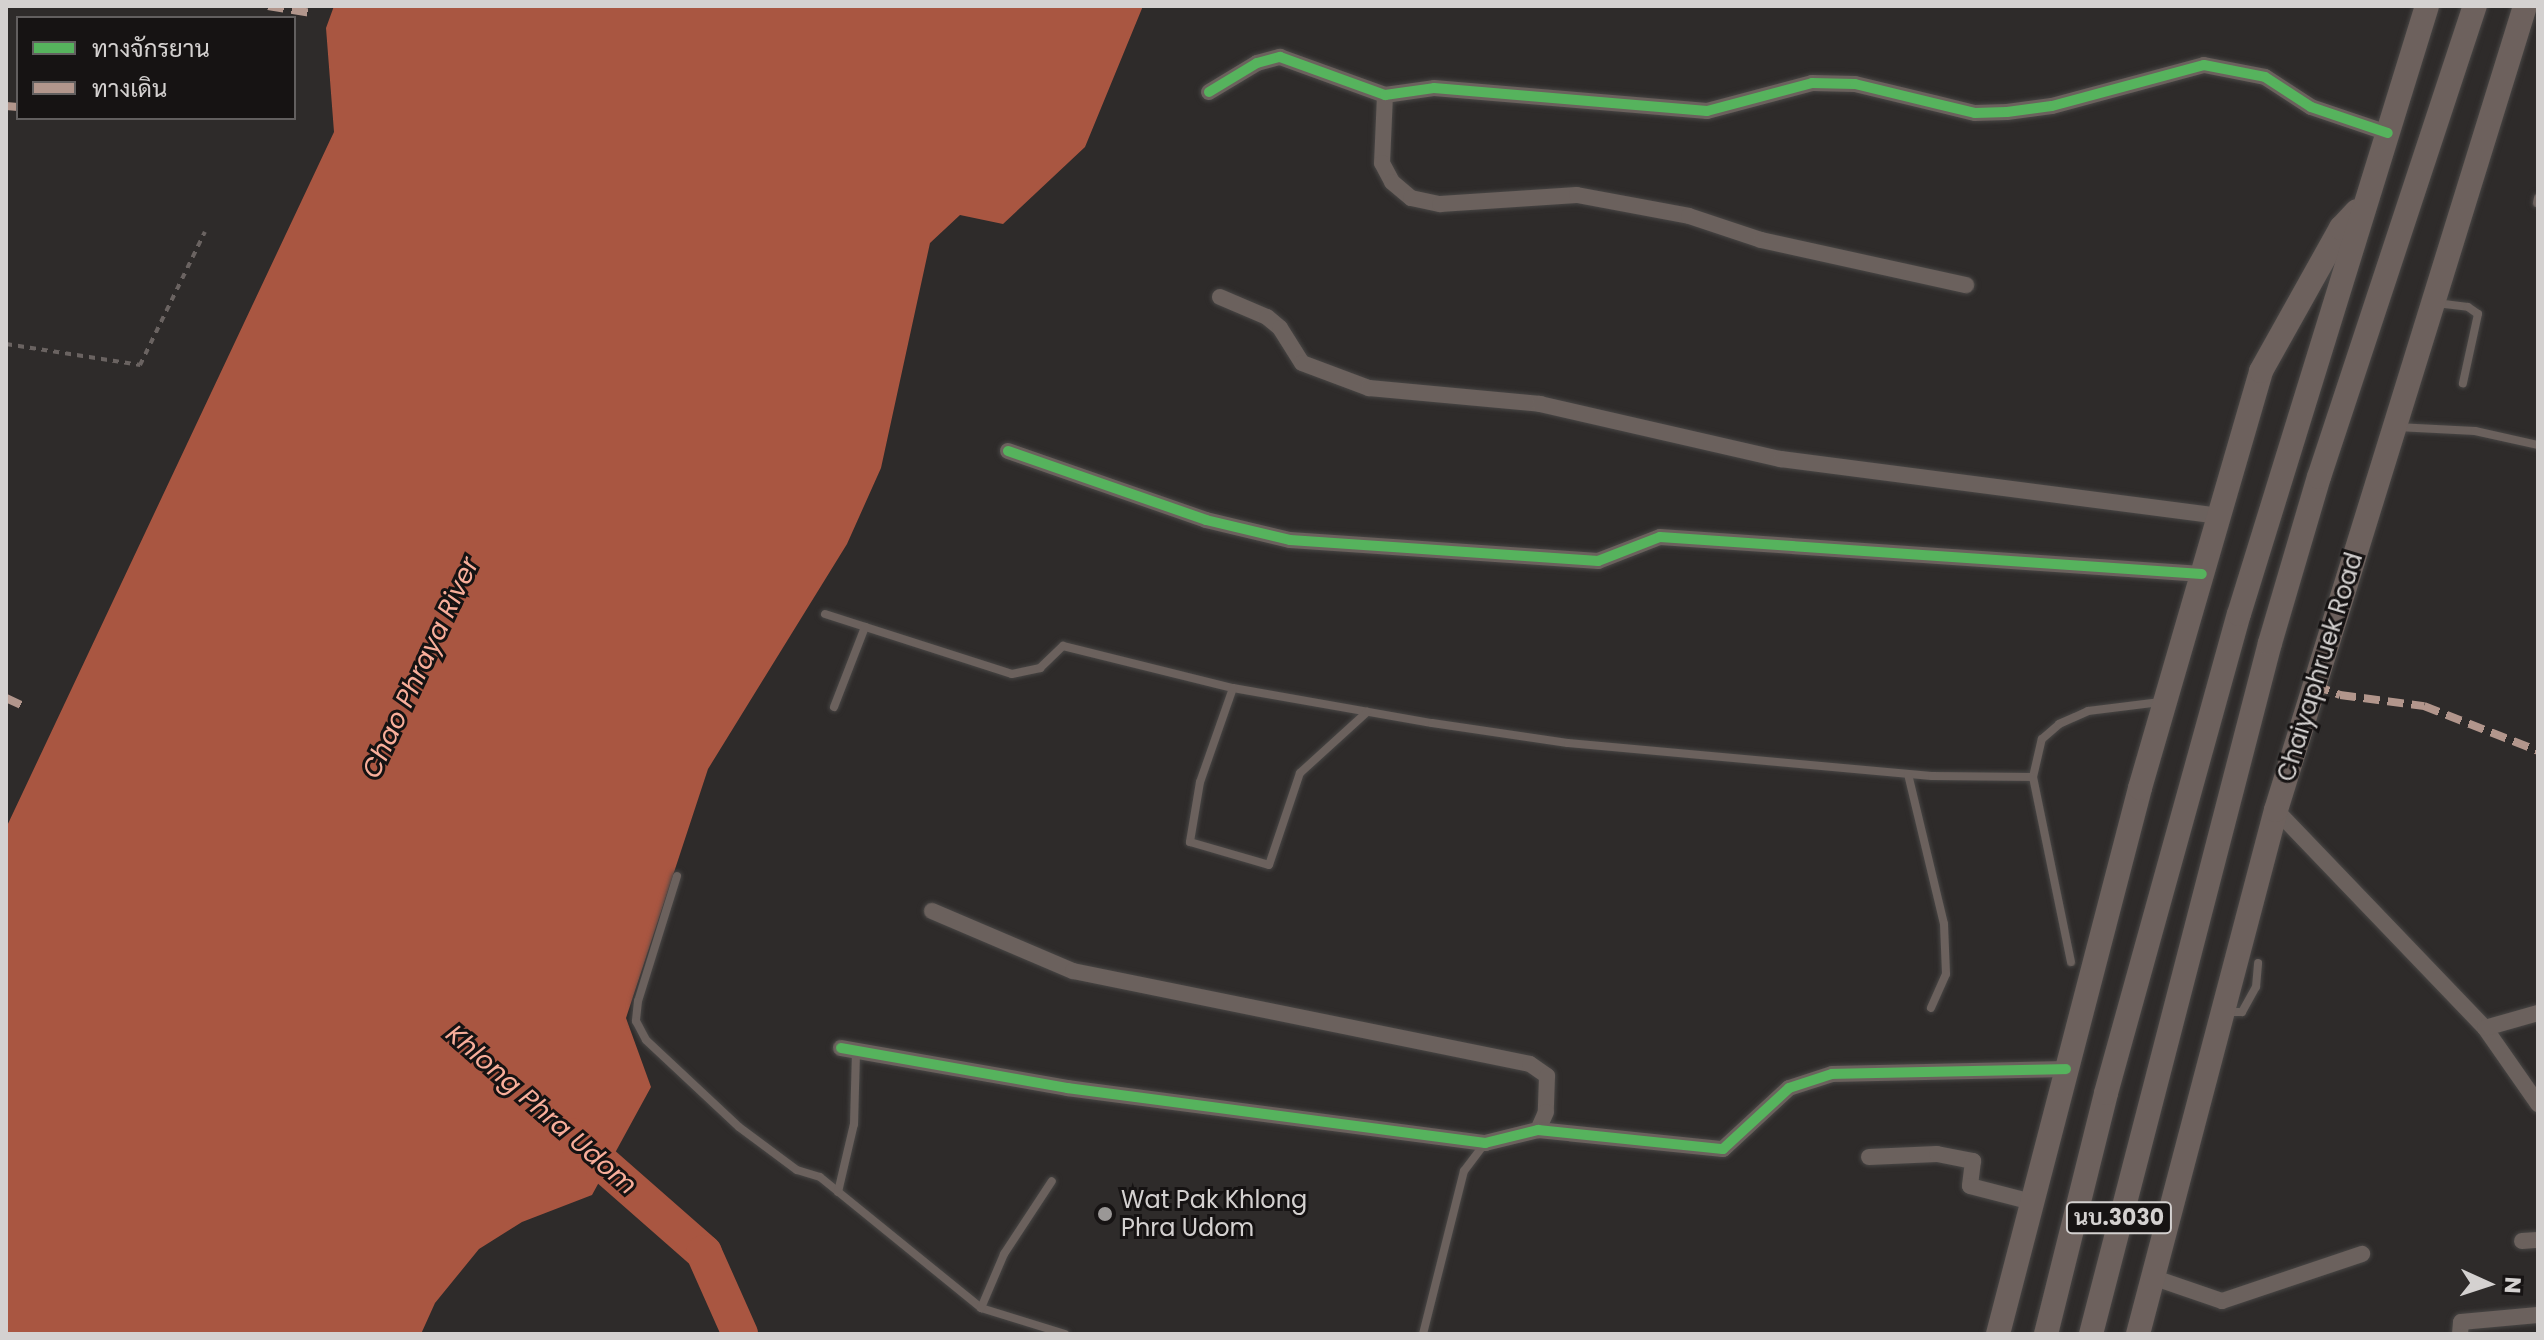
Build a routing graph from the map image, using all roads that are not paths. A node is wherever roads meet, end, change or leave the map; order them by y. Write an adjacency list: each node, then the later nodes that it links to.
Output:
1 (2427, 6): 8 (main road)
2 (2475, 6): 5 (main road, Chaiyaphruek Road)
3 (2488, 6): 5 (main road)
4 (2525, 6): 12 (main road, Chaiyaphruek Road)
5 (2457, 63): 53 (main road, Chaiyaphruek Road / นบ.3030)
6 (1209, 92): 7 (street)
7 (1385, 95): 8 (street); 10 (street)
8 (2388, 133): 9 (main road)
9 (2364, 203): 17 (main road); 52 (main road)
10 (1966, 285)
11 (1220, 297): 17 (street)
12 (2431, 302): 13 (lane); 14 (main road, Chaiyaphruek Road)
13 (2463, 383)
14 (2393, 426): 15 (lane); 27 (main road, Chaiyaphruek Road)
15 (2538, 445)
16 (1008, 451): 18 (street)
17 (2219, 516): 18 (main road)
18 (2202, 574): 22 (main road)
19 (825, 614): 20 (lane)
20 (865, 627): 21 (lane); 23 (lane)
21 (1233, 688): 24 (lane); 24 (lane)
22 (2165, 702): 26 (lane); 37 (main road)
23 (834, 707)
24 (1367, 712): 25 (lane)
25 (1908, 774): 26 (lane); 32 (lane)
26 (2033, 777): 30 (lane)
27 (2276, 810): 33 (main road, Chaiyaphruek Road); 35 (street)
28 (677, 876): 43 (lane)
29 (932, 911): 39 (street)
30 (2071, 962)
31 (2258, 963): 33 (lane)
32 (1931, 1008)
33 (2220, 1011): 46 (main road, Chaiyaphruek Road)
34 (2538, 1013): 35 (street)
35 (2485, 1028): 38 (street)
36 (848, 1049): 40 (street); 43 (lane)
37 (2066, 1069): 39 (street); 44 (main road)
38 (2538, 1104)
39 (1538, 1130): 40 (street)
40 (1485, 1143): 50 (lane)
41 (1869, 1157): 44 (street)
42 (1052, 1181): 47 (lane)
43 (838, 1192): 47 (lane)
44 (2032, 1202): 51 (main road)
45 (2362, 1254): 46 (street)
46 (2152, 1277): 54 (main road, Chaiyaphruek Road)
47 (981, 1308): 49 (lane)
48 (2538, 1315): 55 (street)
49 (1065, 1334)
50 (1423, 1334)
51 (1998, 1334)
52 (2046, 1334)
53 (2091, 1334)
54 (2138, 1334)
55 (2460, 1334)

